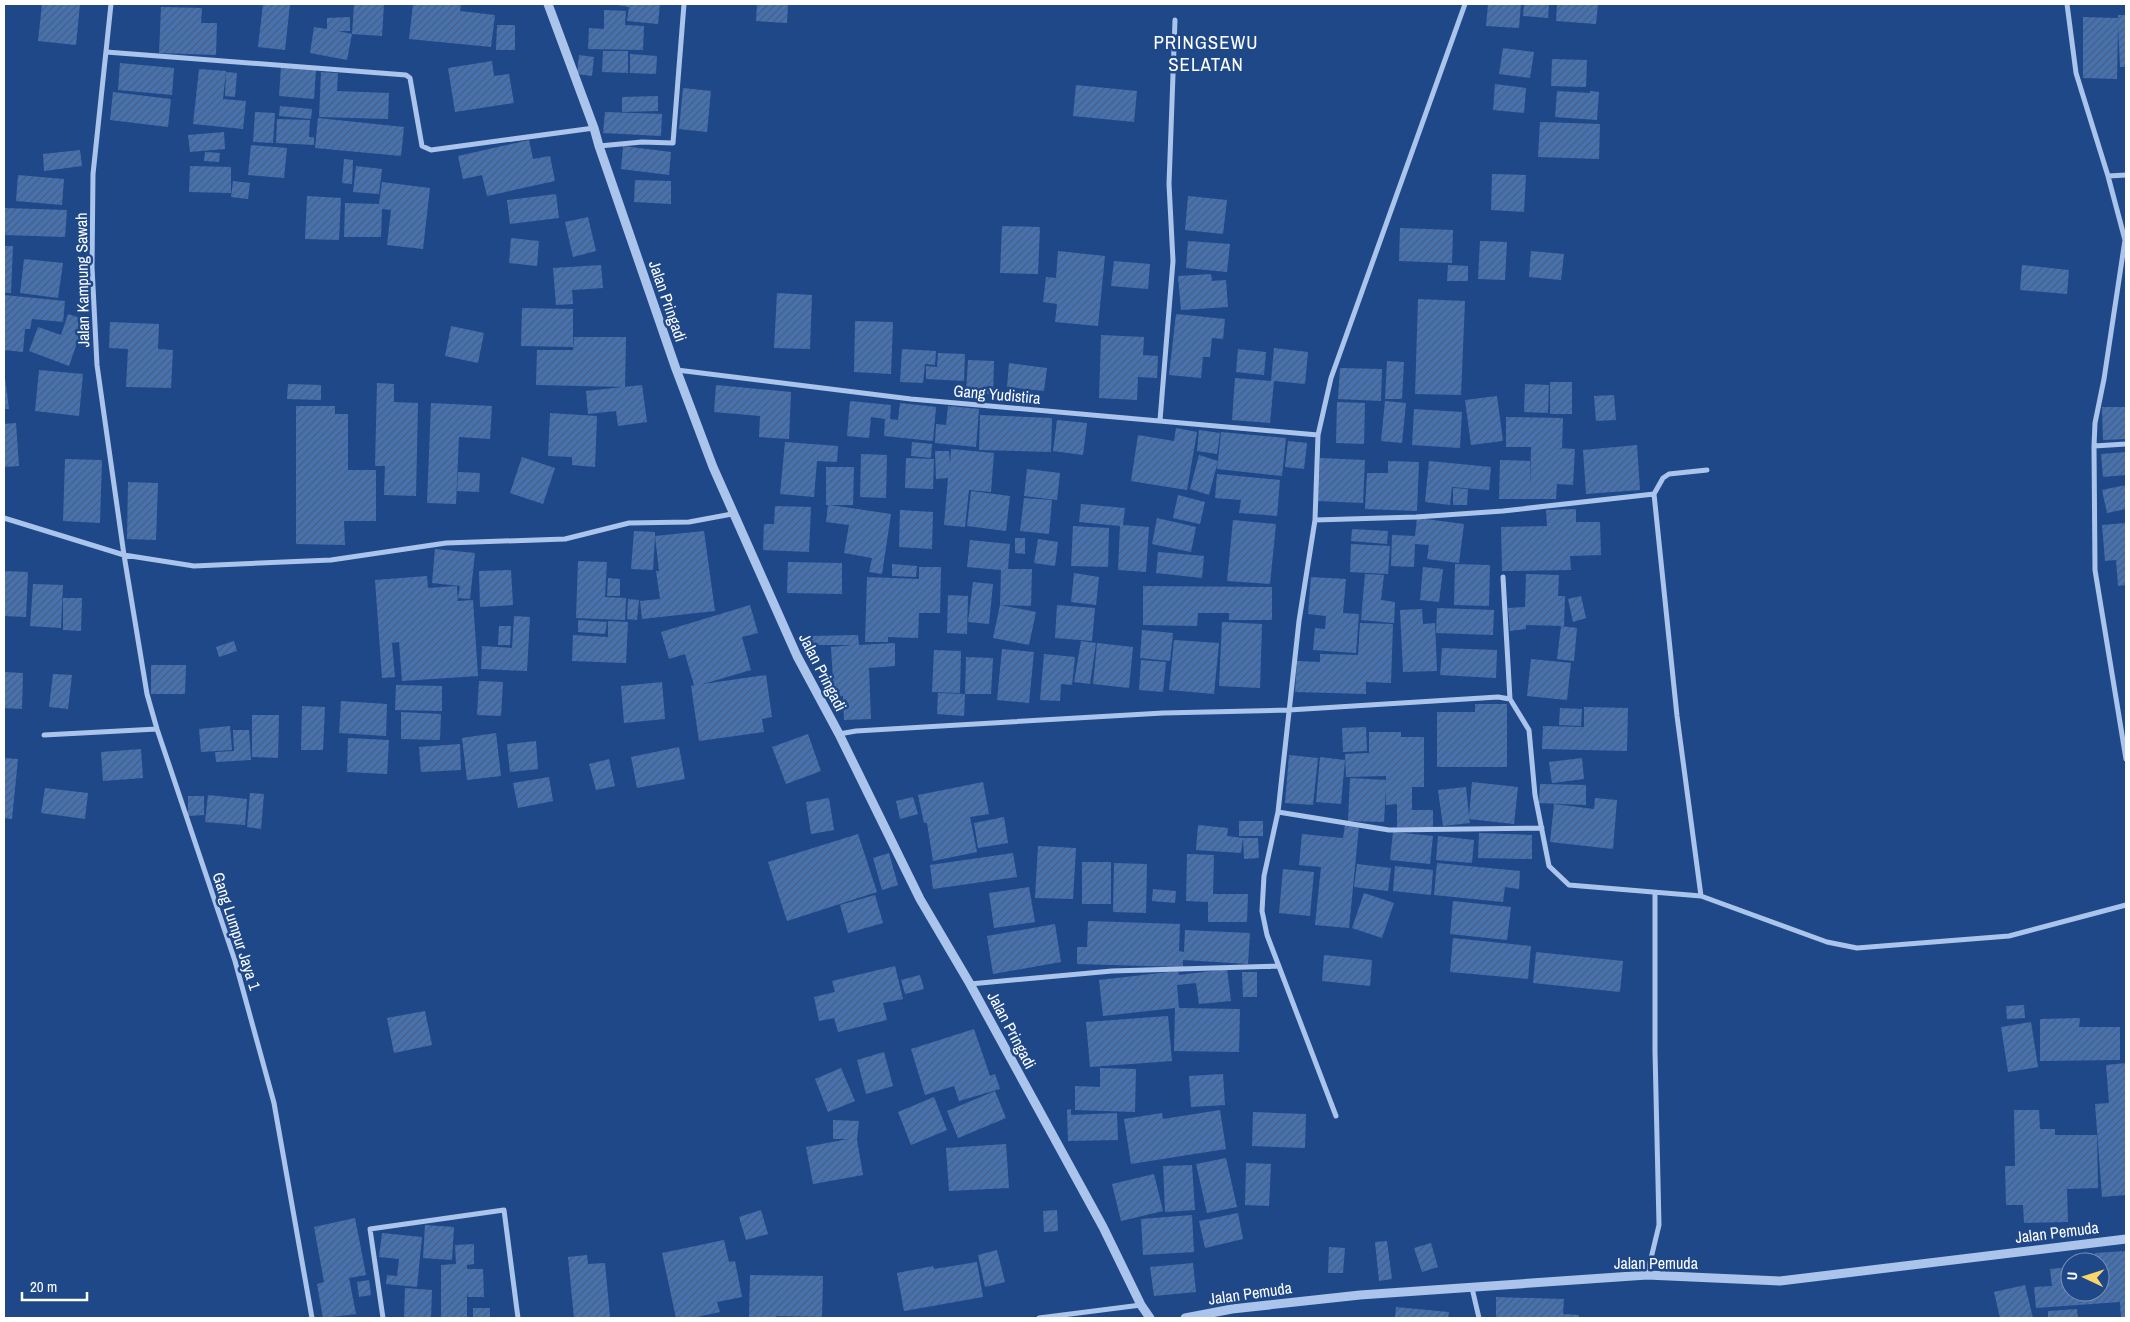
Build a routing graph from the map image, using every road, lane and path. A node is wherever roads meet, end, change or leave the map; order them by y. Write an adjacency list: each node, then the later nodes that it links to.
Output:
1 (111, 4): 7 (street, Jalan Kampung Sawah)
2 (548, 4): 8 (street, Jalan Pringadi)
3 (684, 4): 9 (street)
4 (1465, 4): 14 (street)
5 (2067, 4): 11 (street)
6 (1175, 20): 13 (street)
7 (106, 52): 8 (street); 22 (street, Jalan Kampung Sawah)
8 (594, 128): 9 (street, Jalan Pringadi)
9 (599, 146): 12 (street, Jalan Pringadi)
10 (2126, 175): 11 (street)
11 (2108, 176): 16 (street)
12 (676, 370): 13 (street, Gang Yudistira); 19 (street, Jalan Pringadi)
13 (1160, 420): 14 (street, Gang Yudistira)
14 (1318, 435): 21 (street)
15 (2126, 444): 16 (street)
16 (2094, 446): 29 (street)
17 (1707, 470): 18 (street)
18 (1654, 494): 21 (street); 33 (street)
19 (732, 514): 22 (street); 28 (street, Jalan Pringadi)
20 (4, 518): 22 (street)
21 (1315, 520): 25 (street)
22 (124, 555): 26 (street, Gang Lumpur Jaya 1)
23 (1503, 576): 24 (street)
24 (1510, 699): 25 (street); 31 (street)
25 (1289, 710): 28 (street); 30 (street)
26 (157, 729): 27 (street); 42 (street, Gang Lumpur Jaya 1)
27 (44, 734)
28 (839, 734): 36 (street, Jalan Pringadi)
29 (2126, 759)
30 (1278, 812): 31 (street); 35 (street)
31 (1542, 828): 32 (street)
32 (1655, 894): 33 (street); 39 (street)
33 (1701, 896): 34 (street)
34 (2126, 905)
35 (1279, 966): 36 (street); 37 (street)
36 (970, 984): 41 (street, Jalan Pringadi)
37 (1336, 1116)
38 (2126, 1239): 39 (street, Jalan Pemuda)
39 (1647, 1275): 40 (street, Jalan Pemuda)
40 (1472, 1288): 47 (street, Jalan Pemuda); 48 (street)
41 (1141, 1305): 45 (street); 46 (street, Jalan Pringadi)
42 (312, 1318)
43 (383, 1318): 44 (street)
44 (518, 1318)
45 (1039, 1318)
46 (1150, 1318)
47 (1185, 1318)
48 (1479, 1318)

